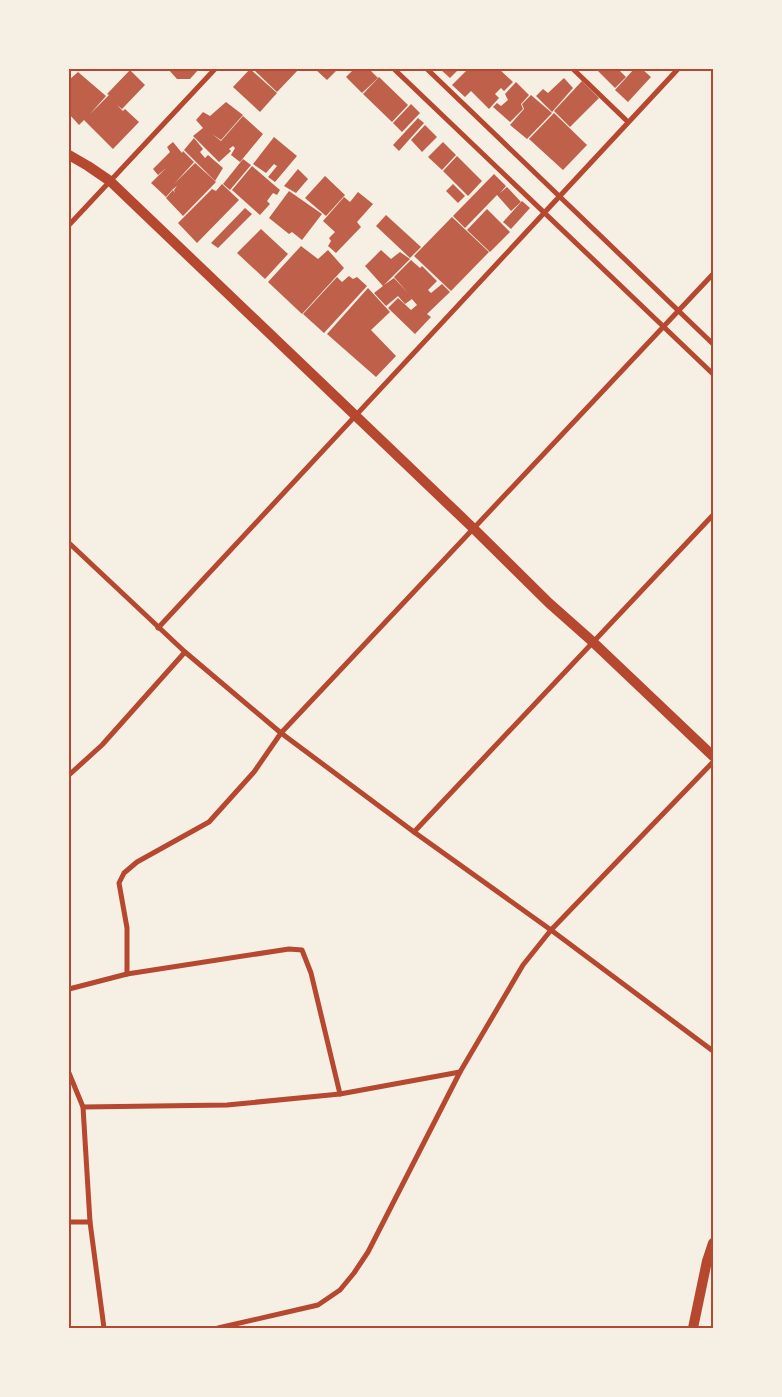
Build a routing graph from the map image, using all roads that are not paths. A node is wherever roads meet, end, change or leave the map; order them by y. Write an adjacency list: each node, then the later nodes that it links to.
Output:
1 (215, 69): 8 (street)
2 (394, 69): 10 (street)
3 (427, 69): 9 (street)
4 (573, 69): 6 (street)
5 (678, 69): 6 (street)
6 (628, 122): 9 (street)
7 (69, 155): 8 (main road)
8 (110, 180): 11 (street); 17 (main road)
9 (560, 196): 10 (street); 13 (street)
10 (544, 212): 14 (street); 17 (street)
11 (69, 225)
12 (713, 274): 13 (street)
13 (678, 311): 14 (street); 15 (street)
14 (663, 327): 16 (street); 19 (street)
15 (713, 344)
16 (713, 374)
17 (355, 416): 19 (main road); 21 (street)
18 (713, 515): 22 (street)
19 (473, 528): 22 (main road); 24 (street)
20 (69, 543): 21 (street)
21 (158, 628): 23 (street)
22 (593, 642): 25 (main road); 28 (street)
23 (184, 652): 24 (street); 27 (street)
24 (281, 734): 28 (street); 30 (street)
25 (713, 756)
26 (713, 762): 29 (street)
27 (69, 775)
28 (414, 832): 29 (street)
29 (551, 930): 32 (street); 33 (street)
30 (127, 974): 31 (street); 35 (street)
31 (69, 990)
32 (713, 1051)
33 (460, 1072): 35 (street); 42 (street)
34 (69, 1073): 36 (street)
35 (340, 1094): 36 (street)
36 (82, 1107): 38 (street)
37 (69, 1222): 38 (street)
38 (90, 1222): 41 (street)
39 (713, 1243): 40 (main road)
40 (710, 1262): 43 (main road)
41 (104, 1328)
42 (218, 1328)
43 (694, 1328)

